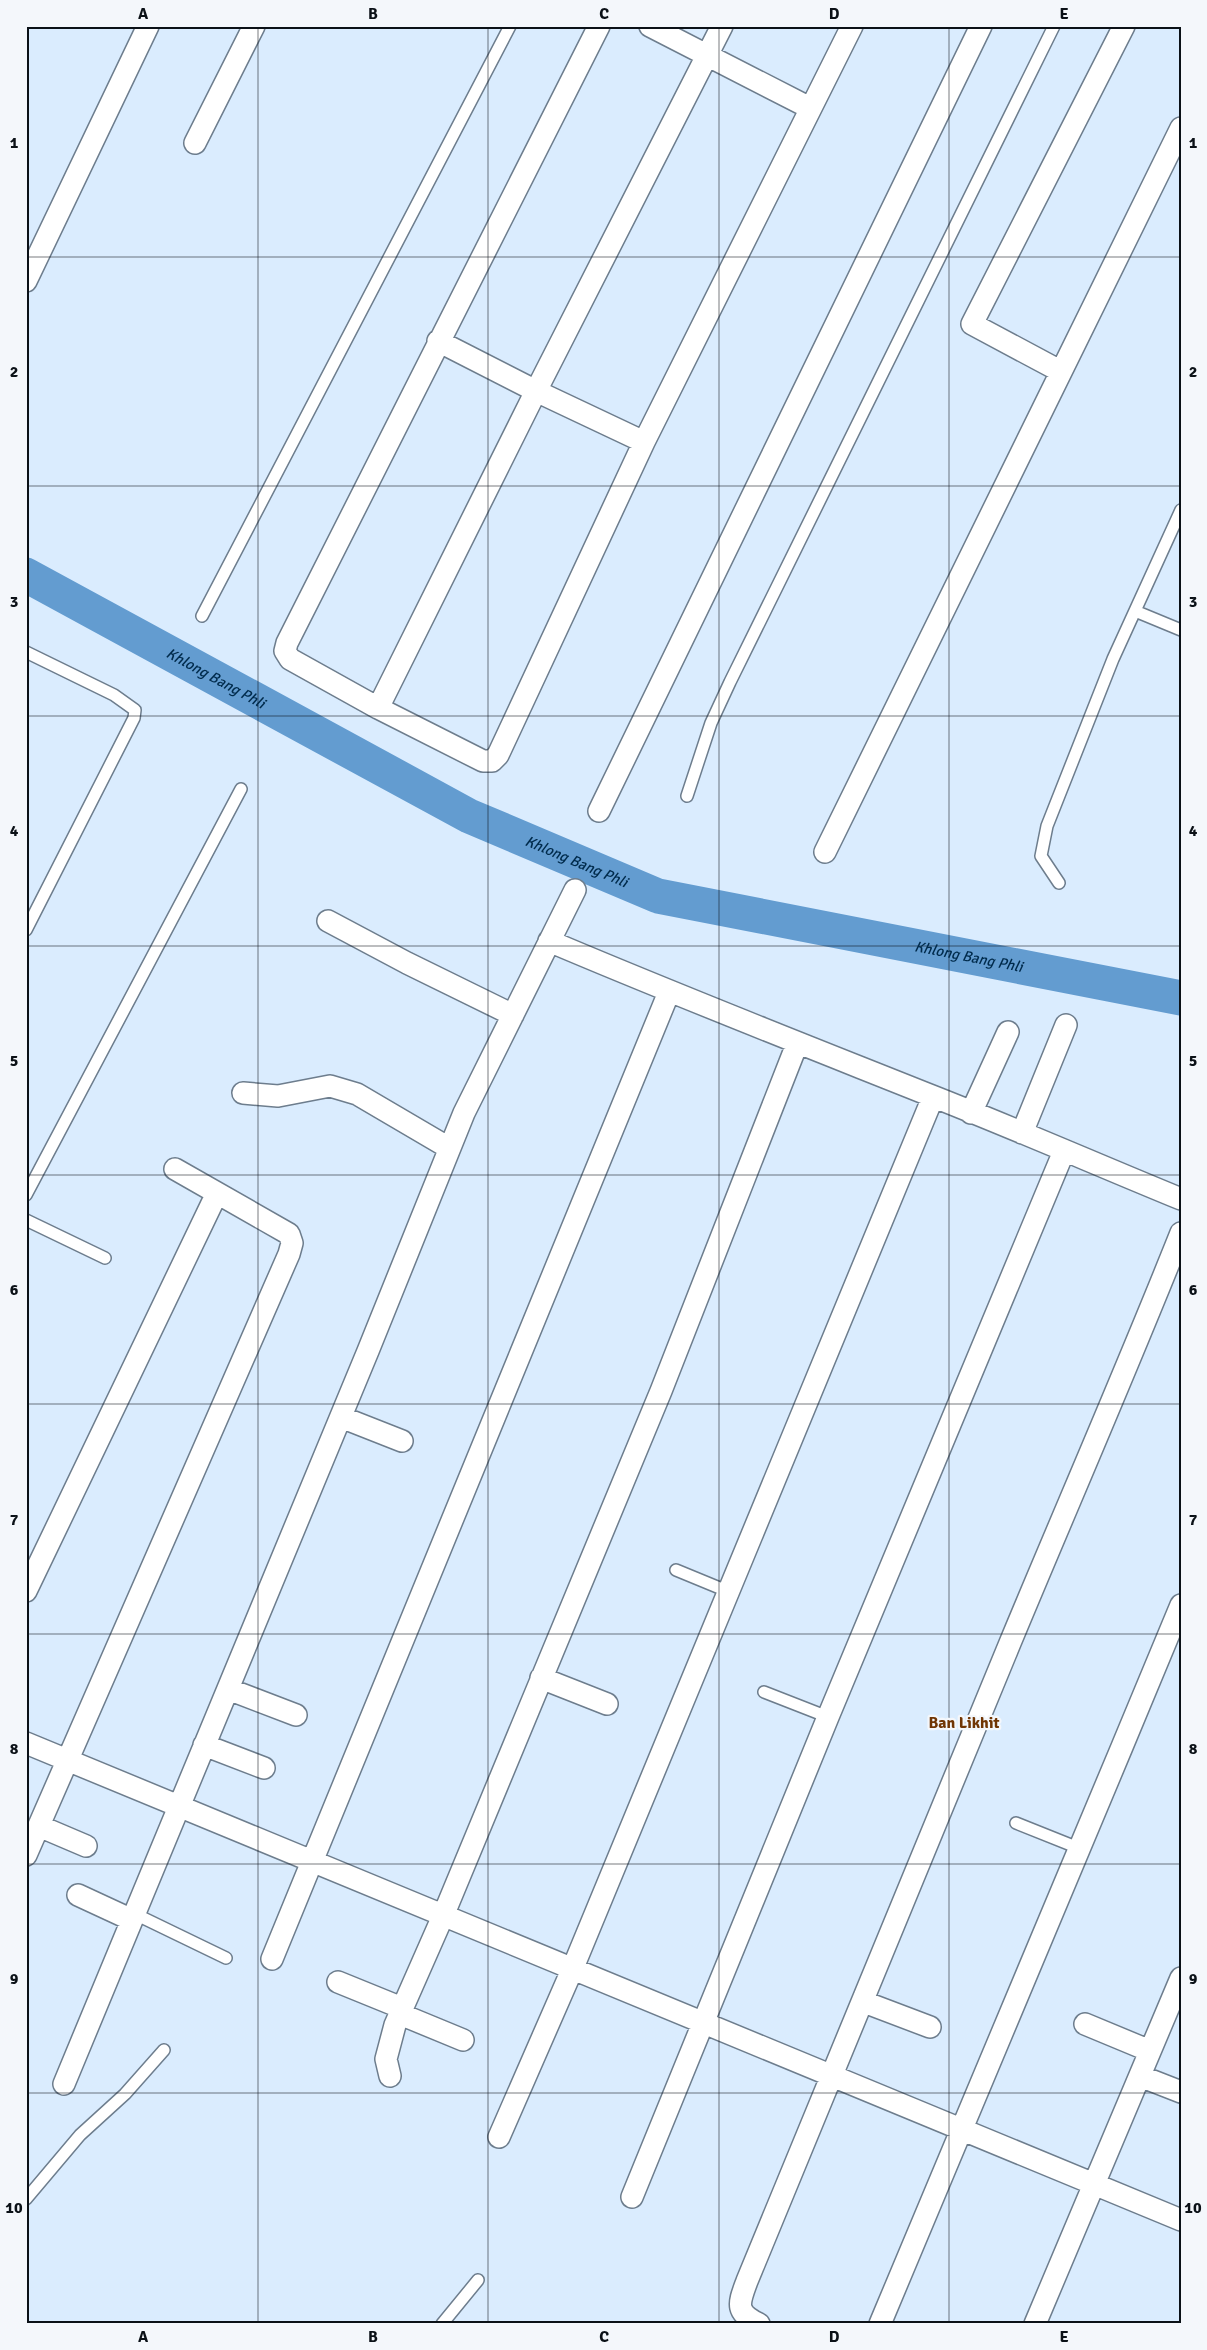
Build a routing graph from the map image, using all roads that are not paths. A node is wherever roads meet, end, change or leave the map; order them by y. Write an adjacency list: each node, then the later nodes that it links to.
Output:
1 (148, 26): 15 (street)
2 (254, 26): 14 (street)
3 (510, 26): 22 (lane)
4 (599, 26): 16 (street)
5 (650, 26): 11 (street)
6 (722, 26): 11 (street)
7 (852, 26): 12 (street)
8 (981, 26): 28 (street)
9 (1054, 26): 27 (lane)
10 (1124, 26): 17 (street)
11 (707, 55): 12 (street); 18 (street)
12 (810, 108): 19 (street)
13 (1181, 128): 17 (street)
14 (195, 143)
15 (26, 281)
16 (438, 341): 18 (street); 25 (street)
17 (1060, 372): 29 (street)
18 (536, 391): 19 (street); 25 (street)
19 (644, 442): 25 (street)
20 (1181, 510): 21 (lane)
21 (1135, 611): 23 (lane); 30 (lane)
22 (202, 616)
23 (1181, 630)
24 (27, 654): 33 (lane)
25 (378, 708)
26 (240, 789): 48 (lane)
27 (686, 796)
28 (599, 811)
29 (825, 852)
30 (1059, 883)
31 (575, 890): 34 (street)
32 (328, 921): 36 (street)
33 (26, 930)
34 (549, 941): 35 (street); 36 (street)
35 (669, 992): 39 (street); 75 (street)
36 (513, 1015): 44 (street)
37 (1066, 1025): 43 (street)
38 (1008, 1032): 42 (street)
39 (797, 1044): 41 (street); 59 (street)
40 (243, 1093): 44 (street)
41 (934, 1097): 42 (street); 57 (street)
42 (972, 1112): 43 (street)
43 (1022, 1134): 45 (street)
44 (449, 1148): 53 (street)
45 (1064, 1151): 49 (street); 64 (street)
46 (175, 1169): 47 (street)
47 (217, 1193): 56 (street); 67 (street)
48 (26, 1195)
49 (1181, 1199)
50 (26, 1220): 52 (lane)
51 (1181, 1232): 84 (street)
52 (105, 1258)
53 (341, 1417): 54 (street); 60 (street)
54 (402, 1441)
55 (676, 1570): 57 (lane)
56 (26, 1590)
57 (727, 1591): 81 (street)
58 (1181, 1605): 73 (street)
59 (541, 1678): 62 (street); 77 (street)
60 (228, 1689): 63 (street); 66 (street)
61 (764, 1692): 64 (lane)
62 (607, 1704)
63 (296, 1715)
64 (828, 1717): 86 (street)
65 (26, 1743): 67 (street)
66 (204, 1745): 68 (street); 69 (street)
67 (68, 1760): 69 (street); 71 (street)
68 (264, 1768)
69 (179, 1807): 75 (street); 78 (street)
70 (1016, 1824): 73 (lane)
71 (39, 1826): 72 (street); 74 (street)
72 (86, 1846)
73 (1081, 1849): 97 (street)
74 (26, 1855)
75 (312, 1862): 77 (street); 80 (street)
76 (78, 1895): 78 (street)
77 (443, 1916): 81 (street); 85 (street)
78 (133, 1917): 79 (lane); 95 (street)
79 (226, 1958)
80 (272, 1959)
81 (572, 1970): 86 (street); 98 (street)
82 (1181, 1978): 91 (street)
83 (338, 1982): 85 (street)
84 (864, 2002): 88 (street); 93 (street)
85 (401, 2011): 89 (street); 92 (street)
86 (703, 2023): 93 (street); 100 (street)
87 (1084, 2024): 91 (street)
88 (930, 2027)
89 (462, 2040)
90 (164, 2050): 101 (lane)
91 (1150, 2051): 94 (street)
92 (390, 2076)
93 (833, 2076): 97 (street); 105 (street)
94 (1140, 2076): 96 (street); 99 (street)
95 (64, 2084)
96 (1181, 2092)
97 (960, 2129): 99 (street); 106 (street)
98 (499, 2137)
99 (1093, 2184): 102 (street); 107 (street)
100 (632, 2197)
101 (26, 2198)
102 (1181, 2220)
103 (478, 2280): 104 (lane)
104 (442, 2324)
105 (759, 2324)
106 (880, 2324)
107 (1035, 2324)

